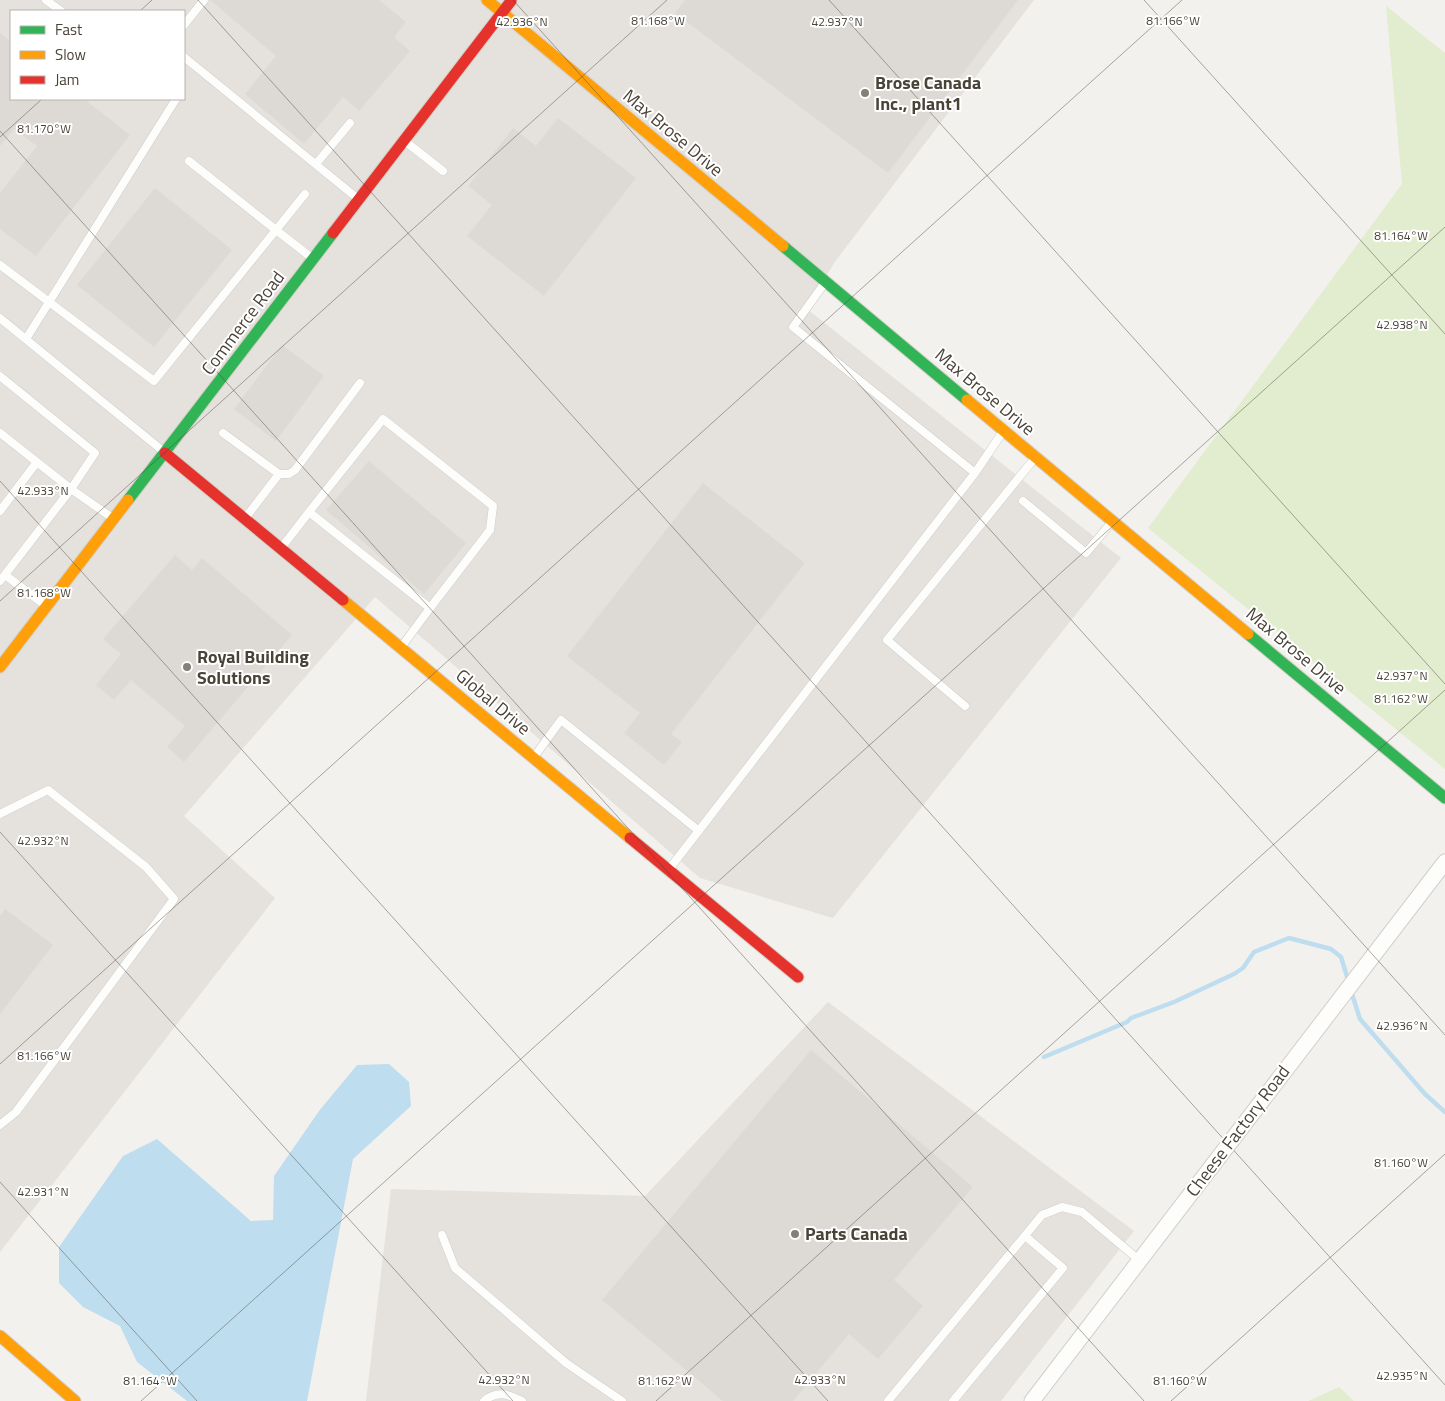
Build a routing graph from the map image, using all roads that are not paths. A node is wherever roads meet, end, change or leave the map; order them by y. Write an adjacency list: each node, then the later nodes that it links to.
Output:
1 (46, 0): 5 (lane)
2 (204, 0): 7 (lane)
3 (487, 0): 6 (street, Max Brose Drive)
4 (511, 0): 6 (street, Commerce Road)
5 (59, 10)
6 (502, 12): 11 (street, Commerce Road); 20 (street, Max Brose Drive)
7 (185, 24)
8 (185, 58): 13 (lane)
9 (175, 100): 21 (lane)
10 (350, 123): 13 (lane)
11 (404, 141): 14 (lane); 16 (street, Commerce Road)
12 (189, 161): 17 (lane)
13 (316, 164): 16 (lane)
14 (442, 171)
15 (305, 194): 17 (lane)
16 (359, 200): 18 (street, Commerce Road)
17 (276, 230): 18 (lane); 21 (lane)
18 (314, 259): 29 (street, Commerce Road)
19 (0, 265): 21 (lane)
20 (825, 282): 26 (street, Max Brose Drive); 32 (lane)
21 (50, 302): 23 (lane)
22 (0, 318): 23 (lane)
23 (26, 339): 29 (lane)
24 (0, 376): 34 (lane)
25 (360, 383): 33 (lane)
26 (1004, 431): 30 (street, Max Brose Drive); 32 (lane)
27 (0, 433): 31 (lane)
28 (223, 433): 33 (lane)
29 (166, 453): 38 (street, Commerce Road); 39 (street, Global Drive)
30 (1036, 457): 40 (street, Max Brose Drive); 47 (lane)
31 (37, 462): 34 (lane); 36 (lane)
32 (975, 473): 51 (lane)
33 (279, 474): 39 (lane)
34 (72, 489): 38 (lane); 42 (lane)
35 (1023, 501): 40 (lane)
36 (0, 511)
37 (309, 512): 41 (lane); 44 (lane); 44 (lane)
38 (113, 518): 43 (street, Commerce Road)
39 (244, 518): 41 (street, Global Drive)
40 (1112, 521): 49 (street, Max Brose Drive)
41 (280, 549): 45 (street, Global Drive)
42 (2, 578): 43 (lane)
43 (47, 606): 46 (street, Commerce Road)
44 (430, 608): 45 (lane)
45 (400, 648): 48 (street, Global Drive)
46 (0, 667)
47 (965, 706)
48 (533, 758): 51 (lane); 53 (street, Global Drive)
49 (1445, 798)
50 (0, 814): 55 (lane)
51 (699, 831): 53 (lane)
52 (1445, 862): 58 (street, Cheese Factory Road)
53 (668, 870): 54 (street, Global Drive)
54 (798, 977)
55 (0, 1125)
56 (442, 1235): 63 (lane)
57 (1025, 1236): 58 (lane); 64 (lane); 65 (lane)
58 (1139, 1260): 66 (street, Cheese Factory Road)
59 (0, 1336): 60 (street)
60 (75, 1401)
61 (484, 1401): 62 (lane)
62 (522, 1401)
63 (622, 1401)
64 (888, 1401)
65 (953, 1401)
66 (1032, 1401)

